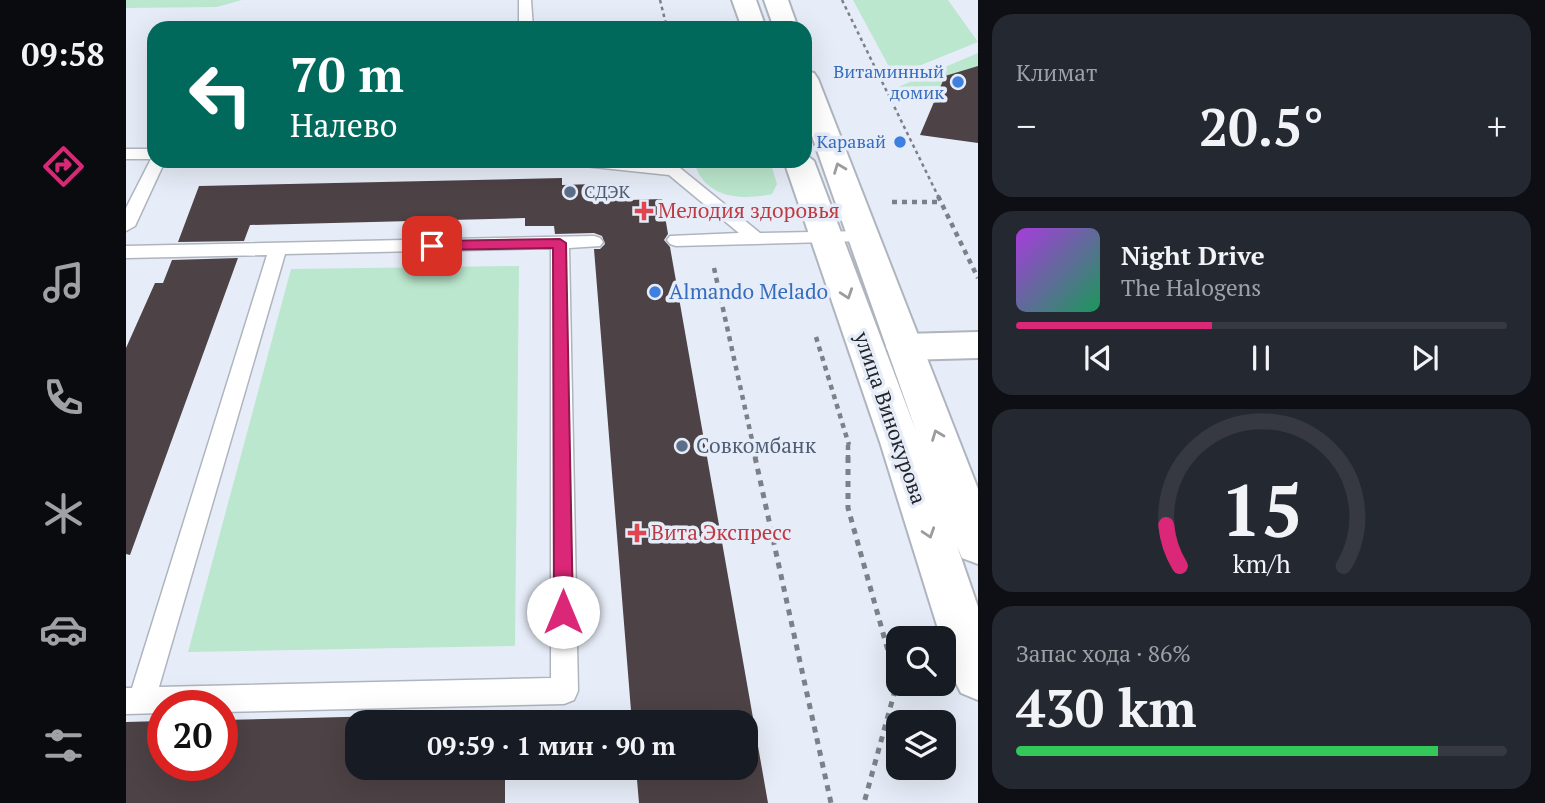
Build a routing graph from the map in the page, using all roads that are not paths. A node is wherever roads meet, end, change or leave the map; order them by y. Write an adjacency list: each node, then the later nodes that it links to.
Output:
1 (525, 0): 4 (lane)
2 (744, 0): 5 (main road)
3 (776, 0): 6 (main road)
4 (526, 21)
5 (752, 21)
6 (784, 21)
7 (812, 106): 14 (main road, улица Винокурова, one-way to 7)
8 (126, 154): 9 (lane)
9 (147, 158)
10 (151, 168): 13 (lane)
11 (647, 168): 15 (lane)
12 (803, 168): 14 (main road, улица Винокурова)
13 (126, 226)
14 (845, 236): 15 (lane); 22 (main road, улица Винокурова)
15 (756, 238): 16 (lane)
16 (676, 240)
17 (594, 242): 18 (lane)
18 (560, 243): 19 (lane); 25 (lane)
19 (278, 248): 20 (lane); 25 (lane)
20 (126, 251)
21 (978, 345): 22 (main road)
22 (885, 347): 23 (main road, улица Винокурова, one-way to 22); 24 (main road, улица Винокурова, one-way to 24)
23 (978, 545)
24 (978, 677)
25 (134, 701)

